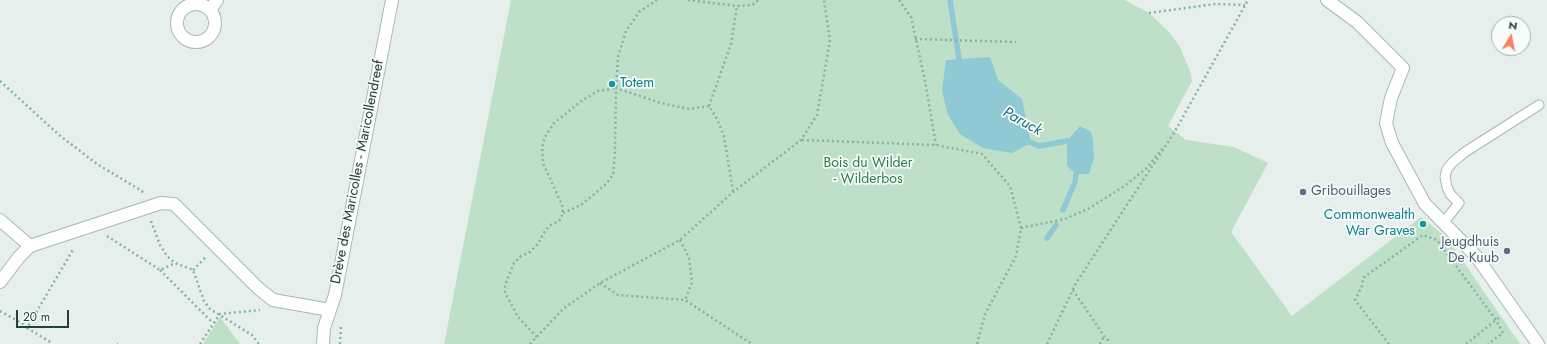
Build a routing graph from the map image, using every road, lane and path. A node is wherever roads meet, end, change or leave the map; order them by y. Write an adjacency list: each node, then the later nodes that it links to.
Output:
1 (392, 0): 38 (street, Drève des Maricolles - Maricollendreef)
2 (657, 0): 15 (path)
3 (688, 0): 10 (path)
4 (759, 0): 10 (path)
5 (824, 0): 19 (path)
6 (899, 0): 12 (path)
7 (1248, 0): 9 (path)
8 (1326, 0): 26 (street)
9 (1245, 5): 11 (path); 18 (path)
10 (737, 6): 17 (path)
11 (1149, 13)
12 (915, 39): 13 (path); 20 (path)
13 (1016, 42)
14 (0, 81): 22 (path)
15 (616, 88): 17 (path); 23 (path); 23 (path)
16 (1539, 105): 26 (lane)
17 (709, 106): 21 (path)
18 (1174, 133): 28 (path); 35 (path)
19 (801, 140): 20 (path); 21 (path)
20 (936, 145): 28 (path)
21 (733, 192): 29 (path)
22 (144, 198)
23 (563, 213): 46 (path)
24 (149, 215): 31 (path)
25 (0, 220): 30 (street)
26 (1444, 222): 62 (street)
27 (88, 227): 30 (street); 32 (path); 36 (street); 44 (path)
28 (1021, 228): 55 (path)
29 (680, 240): 34 (path); 37 (path)
30 (30, 246): 33 (street)
31 (175, 262): 32 (path); 40 (path)
32 (160, 270): 43 (path)
33 (0, 282)
34 (600, 283): 37 (path); 46 (path)
35 (1073, 290): 45 (path); 56 (path)
36 (273, 300): 38 (street); 40 (path)
37 (685, 300): 54 (path)
38 (330, 310): 52 (street, Drève des Maricolles - Maricollendreef)
39 (0, 311): 44 (path)
40 (220, 314): 43 (path); 51 (path)
41 (1504, 314): 42 (path)
42 (1496, 320): 47 (path); 58 (path); 61 (path)
43 (213, 323): 50 (path)
44 (27, 328): 49 (path)
45 (1104, 336): 48 (path); 57 (path)
46 (537, 337): 53 (path)
47 (1471, 339): 59 (path); 60 (path)
48 (1110, 342)
49 (52, 343)
50 (200, 344)
51 (259, 344)
52 (323, 344)
53 (530, 344)
54 (752, 344)
55 (977, 344)
56 (1047, 344)
57 (1100, 344)
58 (1389, 344)
59 (1466, 344)
60 (1475, 344)
61 (1488, 344)
62 (1538, 344)

